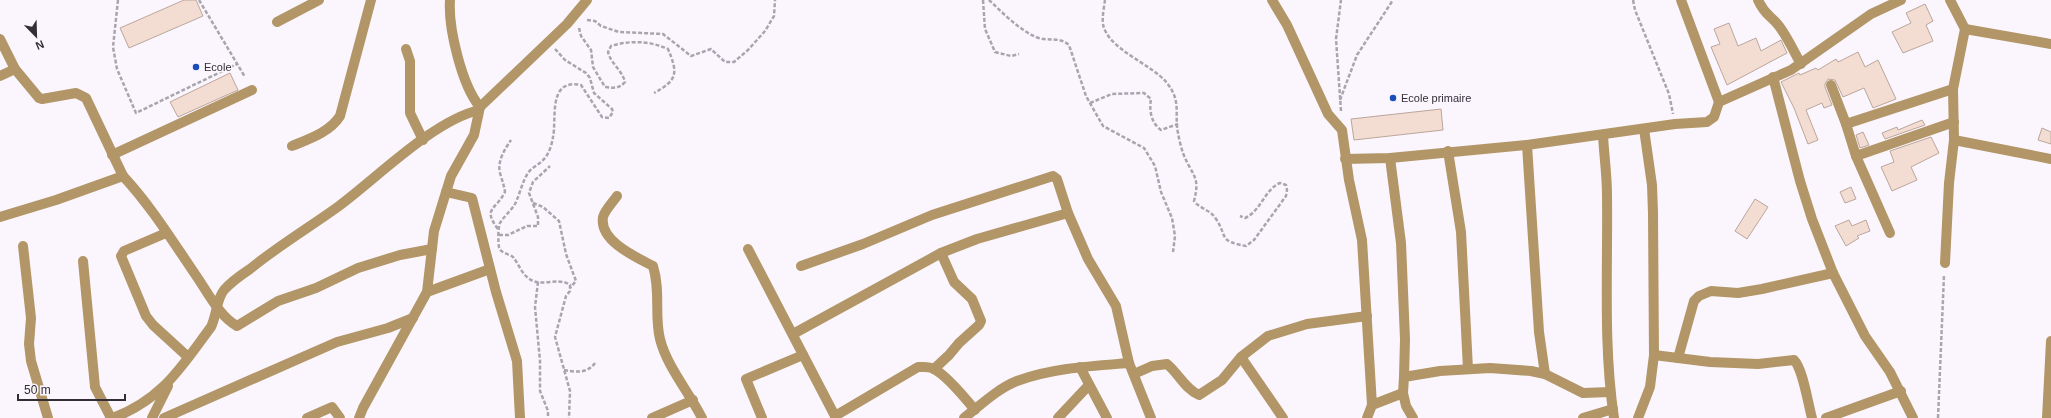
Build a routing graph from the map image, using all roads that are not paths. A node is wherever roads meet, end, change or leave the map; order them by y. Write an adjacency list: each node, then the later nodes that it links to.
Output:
1 (319, 0): 10 (street)
2 (371, 0): 31 (street)
3 (450, 0): 23 (street)
4 (586, 0): 23 (street)
5 (1272, 0): 36 (street)
6 (1681, 0): 22 (street)
7 (1758, 0): 15 (street)
8 (1900, 0): 15 (street)
9 (1950, 0): 11 (street)
10 (277, 22)
11 (1965, 29): 13 (street); 20 (street)
12 (0, 39): 16 (street)
13 (2051, 44)
14 (406, 49): 28 (street)
15 (1801, 64): 18 (street)
16 (15, 69): 17 (street); 33 (street)
17 (0, 76)
18 (1773, 78): 22 (street); 53 (street)
19 (1831, 85): 25 (street)
20 (1953, 89): 24 (street); 25 (street)
21 (252, 90): 33 (street)
22 (1719, 102): 26 (street)
23 (480, 108): 28 (street); 39 (street)
24 (1954, 122): 29 (street); 34 (street)
25 (1846, 124): 34 (street)
26 (1644, 129): 27 (street); 61 (street)
27 (1603, 135): 30 (street); 75 (street)
28 (423, 140): 55 (street)
29 (1954, 140): 37 (street); 50 (street)
30 (1527, 145): 32 (street); 70 (street)
31 (292, 146)
32 (1448, 151): 35 (street); 68 (street)
33 (112, 155): 38 (street)
34 (1856, 156): 44 (street)
35 (1390, 158): 36 (street); 71 (street)
36 (1345, 159): 56 (street)
37 (2051, 160)
38 (123, 176): 42 (street); 43 (street)
39 (446, 192): 47 (street); 52 (street)
40 (617, 196): 77 (street)
41 (1068, 213): 48 (street); 51 (street); 65 (street)
42 (0, 217)
43 (166, 233): 55 (street); 62 (street)
44 (1890, 233)
45 (23, 246): 82 (street)
46 (748, 249): 58 (street)
47 (432, 250): 54 (street); 55 (street)
48 (941, 254): 58 (street); 67 (street)
49 (83, 261): 83 (street)
50 (1945, 263)
51 (801, 266)
52 (490, 270): 54 (street); 89 (street)
53 (1833, 273): 64 (street); 74 (street)
54 (427, 292): 57 (street)
55 (217, 306): 62 (street)
56 (1367, 316): 63 (street); 78 (street)
57 (413, 318): 85 (street); 88 (street)
58 (793, 334): 60 (street)
59 (2051, 341): 105 (street)
60 (803, 355): 81 (street); 92 (street)
61 (1654, 355): 64 (street); 101 (street)
62 (188, 357): 72 (street)
63 (1241, 357): 69 (street); 97 (street)
64 (1678, 358): 102 (street)
65 (1129, 363): 66 (street); 69 (street)
66 (1080, 367): 73 (street); 79 (street)
67 (934, 369): 79 (street); 81 (street)
68 (1468, 369): 70 (street); 71 (street)
69 (1134, 374): 96 (street)
70 (1545, 374): 75 (street)
71 (1404, 377): 76 (street)
72 (169, 382): 83 (street); 84 (street)
73 (1089, 385): 94 (street); 95 (street)
74 (1901, 391): 103 (street); 104 (street)
75 (1610, 392): 80 (street)
76 (1403, 393): 78 (street); 99 (street)
77 (693, 400): 90 (street); 91 (street)
78 (1372, 405): 98 (street)
79 (975, 410): 93 (street)
80 (1613, 413): 100 (street)
81 (835, 417)
82 (48, 418)
83 (112, 418)
84 (152, 418)
85 (164, 418)
86 (307, 418): 87 (street)
87 (340, 418)
88 (359, 418)
89 (520, 418)
90 (652, 418)
91 (702, 418)
92 (762, 418)
93 (964, 418)
94 (1058, 418)
95 (1107, 418)
96 (1151, 418)
97 (1283, 418)
98 (1366, 418)
99 (1413, 418)
100 (1583, 418)
101 (1638, 418)
102 (1812, 418)
103 (1826, 418)
104 (1914, 418)
105 (2047, 418)

